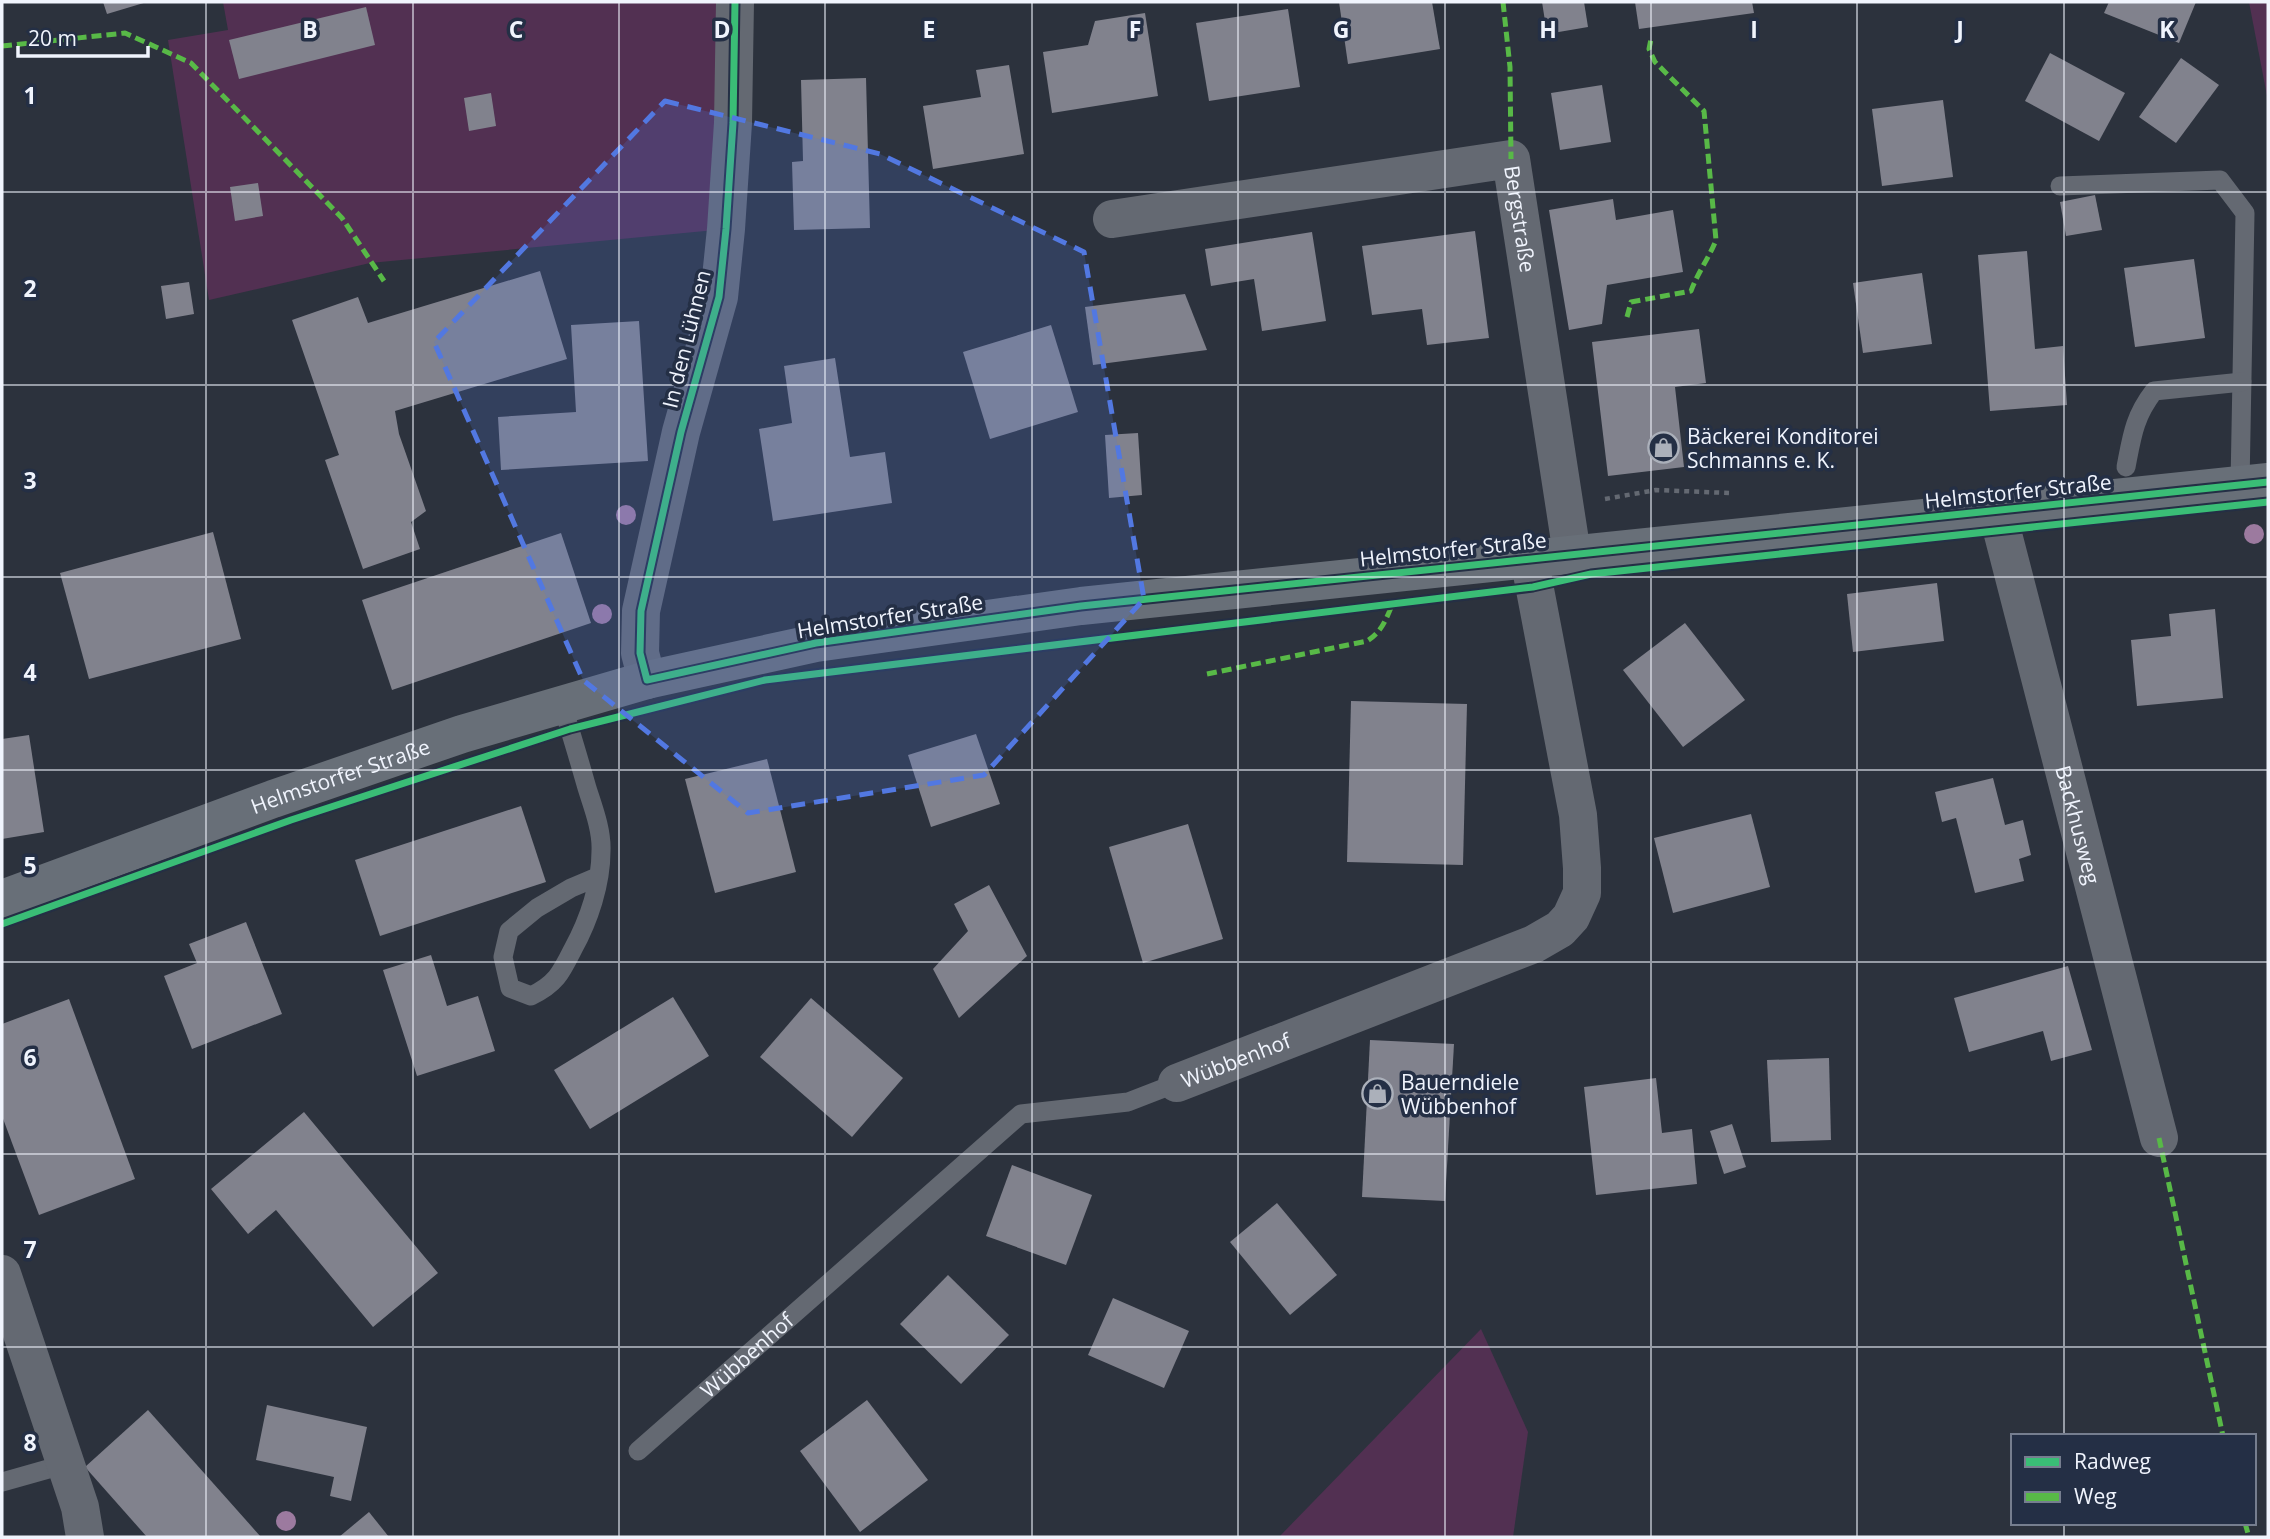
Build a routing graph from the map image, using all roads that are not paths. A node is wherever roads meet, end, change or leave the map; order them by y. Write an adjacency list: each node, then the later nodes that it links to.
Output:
1 (735, 2): 10 (street, In den Lühnen)
2 (2060, 186): 4 (lane)
3 (1112, 219): 8 (street, Bergstraße)
4 (2242, 382): 5 (lane); 6 (lane)
5 (2126, 467)
6 (2254, 484): 7 (main road, Helmstorfer Straße)
7 (1997, 511): 8 (main road, Helmstorfer Straße); 15 (street, Backhusweg)
8 (1572, 554): 9 (main road, Helmstorfer Straße)
9 (1529, 558): 10 (main road, Helmstorfer Straße); 14 (street, Wübbenhof)
10 (647, 680): 11 (main road, Helmstorfer Straße)
11 (562, 705): 12 (lane); 13 (main road, Helmstorfer Straße)
12 (597, 877): 12 (lane)
13 (2, 899)
14 (1177, 1083): 17 (lane, Wübbenhof)
15 (2159, 1138)
16 (2, 1275): 18 (street)
17 (638, 1451)
18 (66, 1464): 19 (lane); 20 (street)
19 (2, 1482)
20 (85, 1537)

